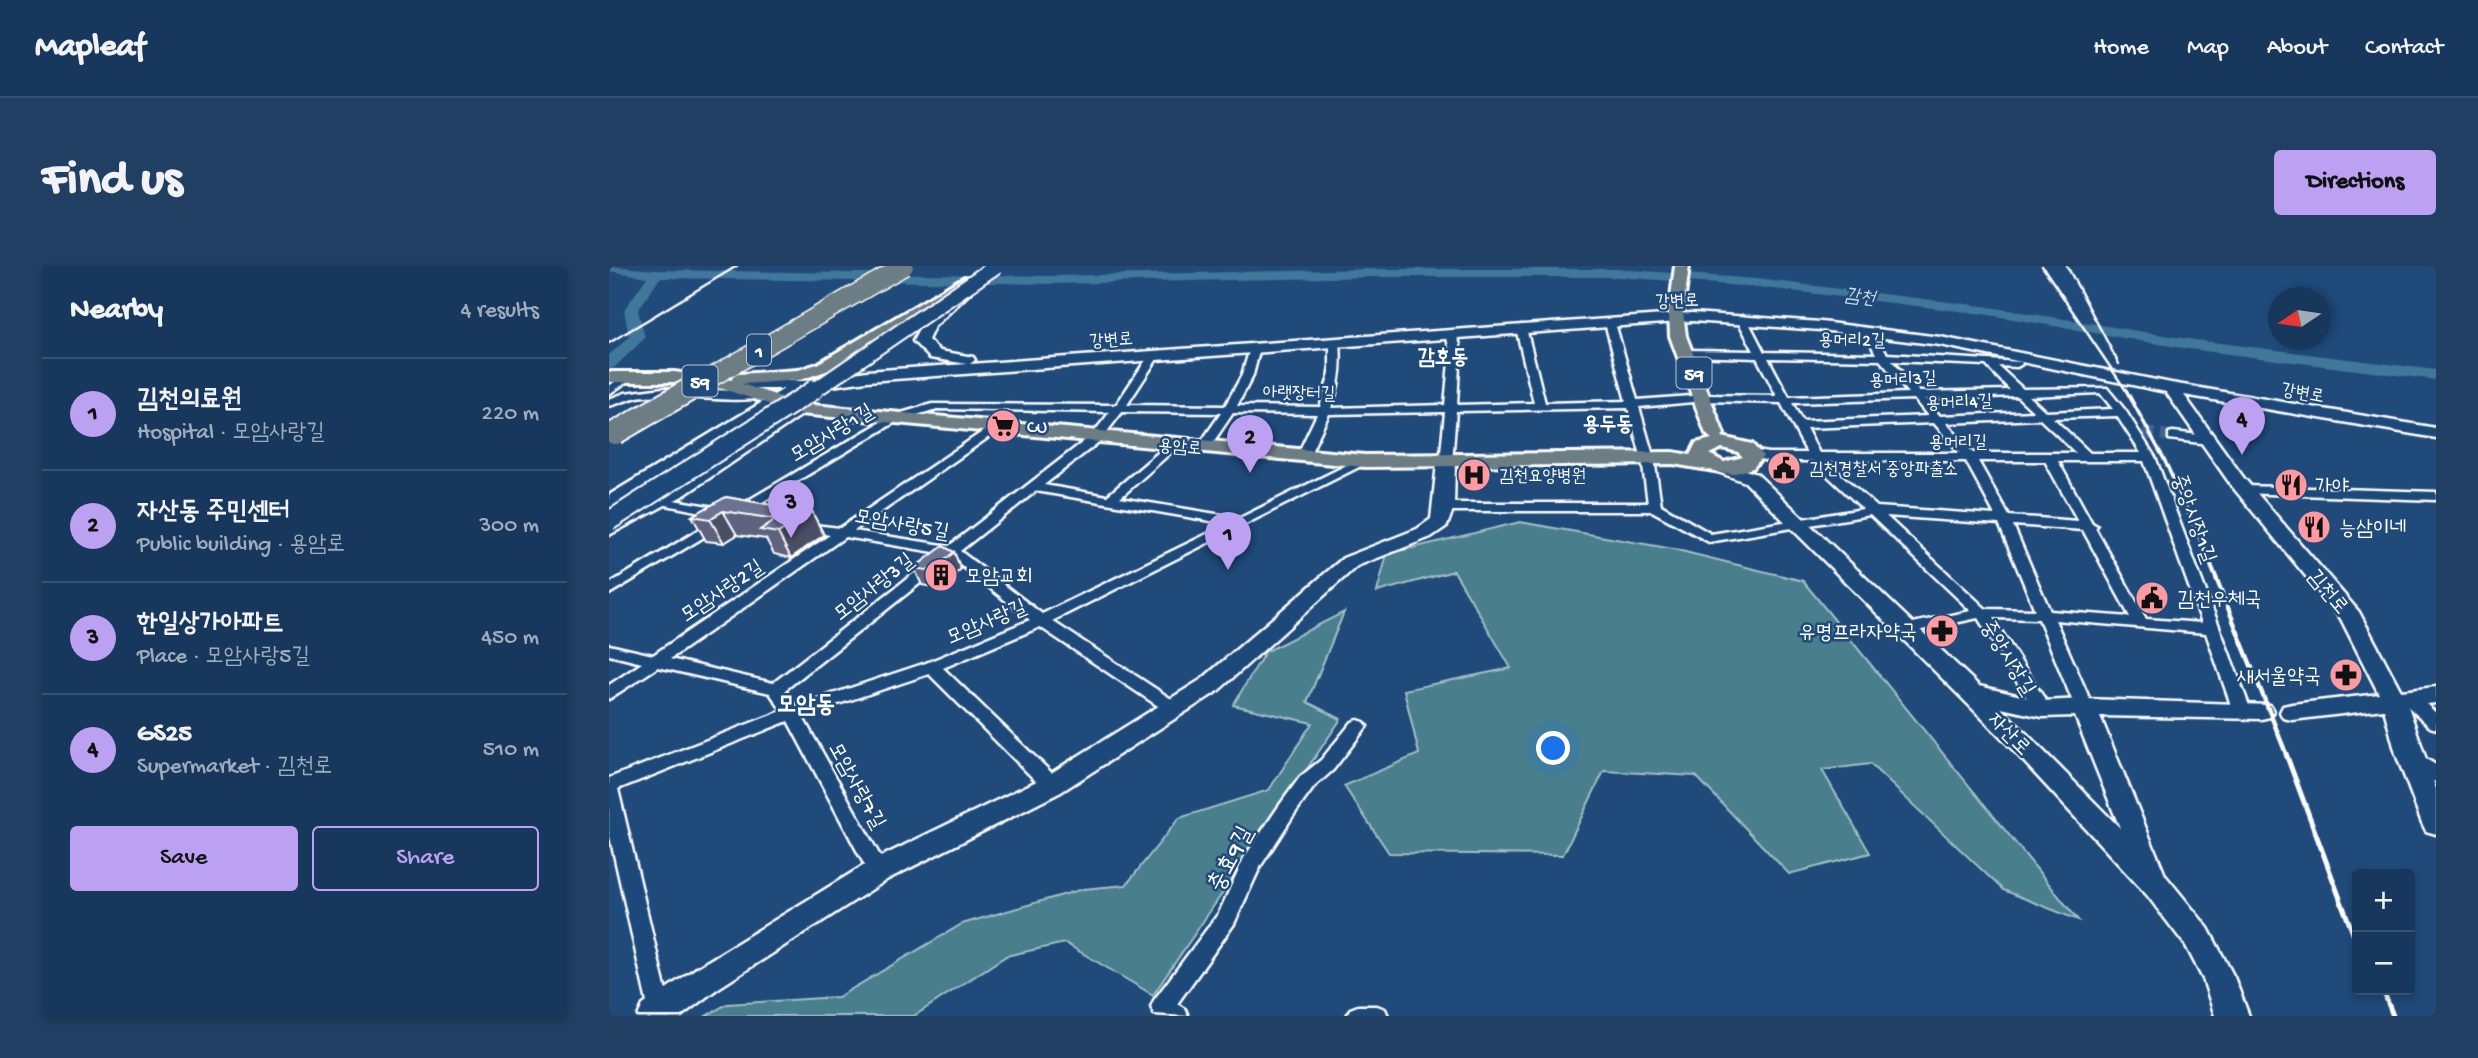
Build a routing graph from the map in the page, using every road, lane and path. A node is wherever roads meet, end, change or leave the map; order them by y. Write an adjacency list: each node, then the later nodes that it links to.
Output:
1 (889, 266): 49 (highway, 1)
2 (904, 266): 49 (highway, 1, bridge)
3 (986, 266): 6 (street)
4 (996, 266): 6 (main road, bridge)
5 (1682, 266): 7 (main road, 59)
6 (969, 281): 18 (street, bridge); 30 (main road); 76 (street); 80 (main road, bridge)
7 (1676, 315): 8 (street, 강변로); 9 (street, 강변로); 15 (main road, 59)
8 (1742, 319): 11 (street, 강변로); 16 (street, 중앙시장길)
9 (1610, 323): 10 (street, 강변로); 36 (street)
10 (1521, 328): 12 (street, 강변로); 37 (street)
11 (1870, 332): 19 (street); 27 (street, 강변로)
12 (1451, 334): 13 (street, 강변로); 40 (street)
13 (1335, 342): 14 (street, 강변로); 42 (street)
14 (1255, 348): 17 (street, 강변로); 39 (street)
15 (1686, 353): 16 (street, 용머리2길); 33 (main road, 59)
16 (1759, 354): 19 (street, 용머리2길); 34 (street, 중앙시장길)
17 (1154, 356): 18 (street, 강변로); 38 (street, 모암사랑3길)
18 (1118, 357): 22 (street, 강변로)
19 (1883, 357): 20 (street, 용머리2길); 32 (street)
20 (1987, 362): 21 (street, 용머리2길); 31 (street)
21 (2017, 364)
22 (912, 374): 23 (street, 강변로); 41 (street, 강변로)
23 (867, 376): 26 (street); 30 (street, 강변로)
24 (620, 377): 25 (main road, 59); 29 (street)
25 (674, 377): 26 (main road, 59); 30 (main road)
26 (726, 384): 30 (main road, 59)
27 (2171, 388): 50 (street, 강변로); 53 (street, 김천로)
28 (2103, 390): 31 (street, 용머리3길); 43 (street, 중앙시장1길)
29 (609, 391)
30 (767, 392): 35 (street); 41 (main road, 용암로 / 59); 72 (street, 강변로)
31 (2015, 392): 32 (street, 용머리3길); 44 (street)
32 (1917, 395): 34 (street, 용머리3길); 46 (street)
33 (1704, 398): 34 (street, 용머리3길); 36 (street, 아랫장터길); 56 (main road, 59)
34 (1784, 400): 47 (street, 중앙시장길)
35 (609, 403)
36 (1633, 404): 37 (street, 아랫장터길); 61 (street)
37 (1540, 405): 40 (street, 아랫장터길)
38 (1121, 407): 39 (street, 아랫장터길); 45 (street, 아랫장터길); 52 (street, 모암사랑3길)
39 (1231, 408): 42 (street, 아랫장터길); 55 (street)
40 (1453, 408): 42 (street, 아랫장터길); 66 (street)
41 (800, 409): 45 (main road, 용암로 / 59); 70 (street, 강변로)
42 (1326, 411): 57 (street)
43 (2121, 412): 44 (street, 용머리4길); 60 (street, 중앙시장1길)
44 (2042, 415): 46 (street, 용머리4길); 59 (street)
45 (895, 418): 48 (main road, 용암로 / 59); 77 (street, 모암사랑1길)
46 (1939, 419): 47 (street, 용머리4길); 62 (street)
47 (1798, 425): 58 (street, 중앙시장길)
48 (995, 428): 52 (main road, 용암로 / 59); 86 (street, 모암사랑2길)
49 (612, 429)
50 (2436, 433)
51 (2173, 436): 53 (street)
52 (1095, 438): 54 (main road, 용암로 / 59); 67 (street, 모암사랑3길)
53 (2208, 440): 68 (street, 김천로)
54 (1172, 445): 55 (main road, 용암로 / 59); 71 (street)
55 (1203, 448): 57 (main road, 용암로 / 59)
56 (1714, 451): 61 (main road, 용암로 / 59); 65 (main road)
57 (1303, 456): 64 (main road, 용암로 / 59)
58 (1815, 457): 62 (street, 용머리길); 65 (street, 용머리길); 75 (street, 중앙시장길)
59 (2087, 457): 60 (street, 용머리길); 63 (street, 용머리길)
60 (2149, 457): 94 (street, 중앙시장1길)
61 (1648, 458): 66 (main road, 용암로 / 59); 74 (street)
62 (1971, 458): 63 (street, 용머리길); 79 (street)
63 (2050, 458): 84 (street)
64 (1365, 461): 66 (main road, 용암로 / 59); 81 (street, 모암사랑길)
65 (1754, 462): 83 (main road, 자산로)
66 (1446, 463): 73 (street)
67 (1033, 487): 71 (street); 87 (street, 모암사랑3길)
68 (2245, 490): 69 (street); 102 (street, 김천로)
69 (2436, 496)
70 (661, 500): 77 (street); 85 (street, 강변로)
71 (1110, 500): 81 (street)
72 (609, 503)
73 (1444, 507): 74 (street); 104 (street)
74 (1655, 508): 83 (street)
75 (1872, 511): 79 (street); 83 (street); 89 (street, 중앙시장길)
76 (609, 512)
77 (735, 514): 78 (street); 88 (street, 모암사랑1길)
78 (761, 519)
79 (2004, 520): 84 (street); 90 (street)
80 (609, 521)
81 (1242, 522): 91 (street, 모암사랑길)
82 (788, 524): 86 (street, 모암사랑5길)
83 (1796, 525): 93 (main road, 자산로)
84 (2090, 526): 92 (street)
85 (609, 530)
86 (841, 533): 87 (street, 모암사랑5길); 96 (street, 모암사랑2길)
87 (951, 551): 91 (street, 모암사랑5길); 98 (street, 모암사랑3길)
88 (609, 590)
89 (1982, 613): 90 (street); 93 (street); 105 (street, 중앙시장길)
90 (2046, 615): 92 (street); 103 (street)
91 (1041, 621): 97 (street, 모암사랑길); 104 (street, 모암사랑5길)
92 (2141, 624): 94 (street)
93 (1903, 628): 100 (main road, 자산로)
94 (2214, 629): 106 (street, 중앙시장1길)
95 (609, 650): 96 (street)
96 (656, 660): 98 (street); 99 (street, 모암사랑2길)
97 (933, 667): 108 (street, 모암사랑길); 114 (street)
98 (776, 689): 108 (street, 모암사랑7길)
99 (609, 692)
100 (1968, 692): 105 (street); 111 (street, 자산로)
101 (2436, 695): 102 (street)
102 (2402, 699): 107 (street); 109 (street); 112 (street, 김천로)
103 (2084, 706): 105 (street, 중앙시장길); 106 (street, 중앙시장길); 118 (street)
104 (1173, 708): 114 (street)
105 (2042, 709): 111 (street)
106 (2252, 711)
107 (2292, 712)
108 (792, 713): 115 (street, 모암사랑길); 117 (street, 모암사랑7길)
109 (2436, 723)
110 (1358, 726): 120 (street, 충효9길)
111 (2011, 732): 118 (street, 자산로)
112 (2409, 754): 113 (street); 116 (street, 김천로)
113 (2436, 775)
114 (1052, 785): 117 (street)
115 (609, 788): 119 (street)
116 (2436, 823)
117 (878, 871): 119 (street)
118 (2157, 886): 123 (street, 자산로)
119 (657, 1014)
120 (1177, 1016)
121 (1358, 1016): 122 (street)
122 (1377, 1016)
123 (2232, 1016)

